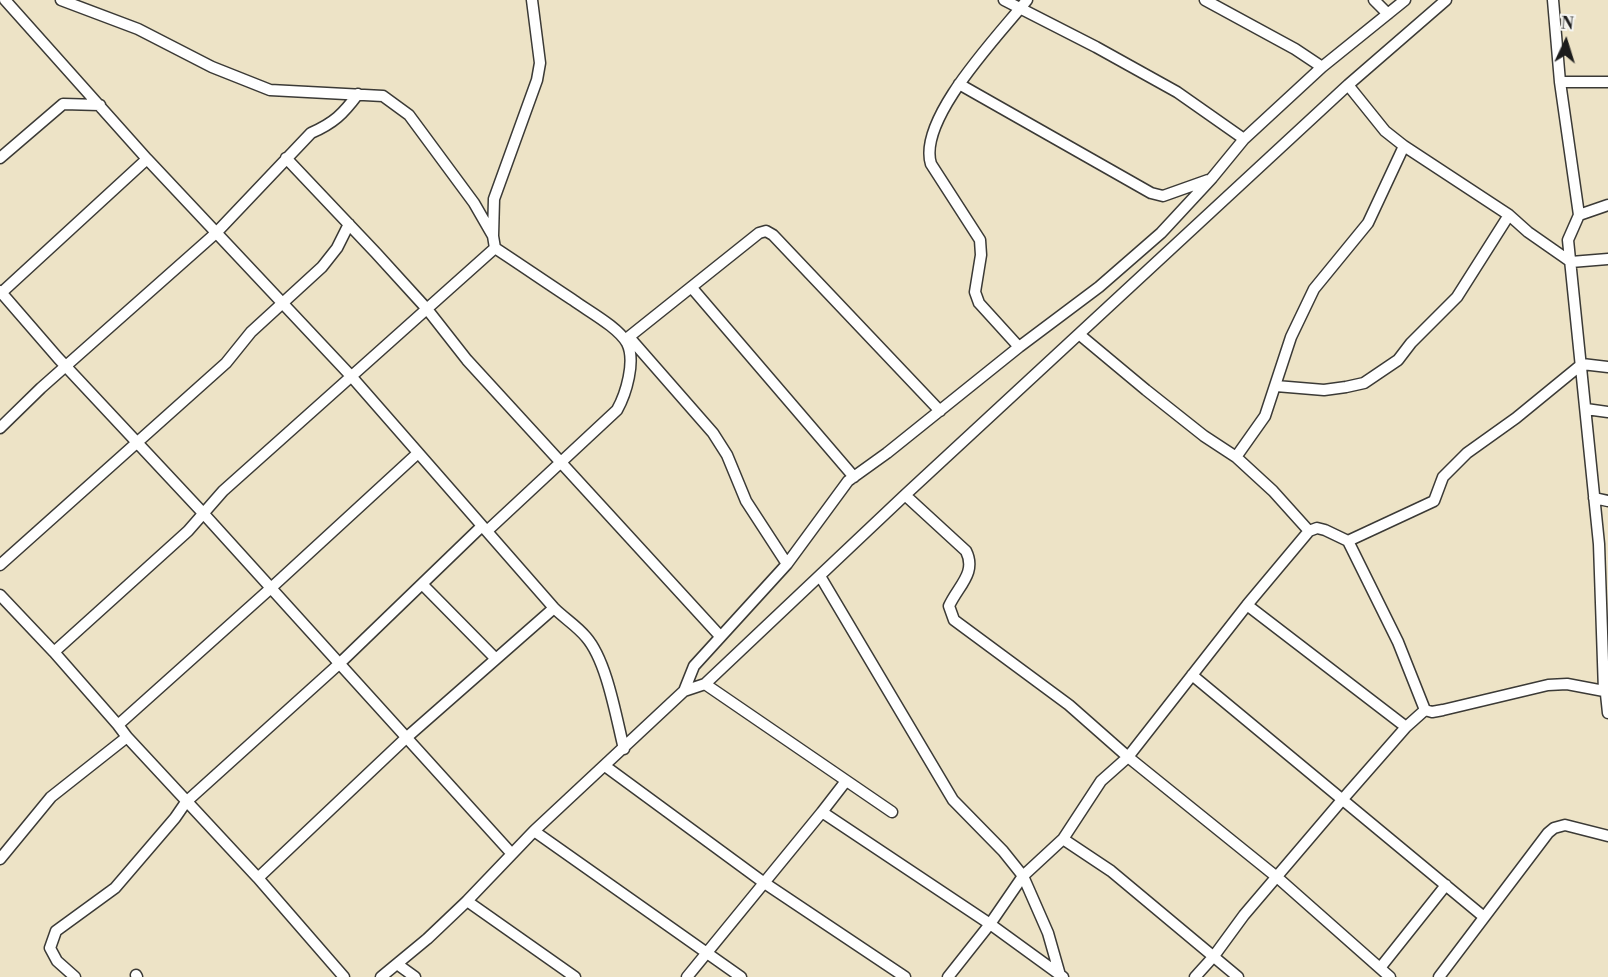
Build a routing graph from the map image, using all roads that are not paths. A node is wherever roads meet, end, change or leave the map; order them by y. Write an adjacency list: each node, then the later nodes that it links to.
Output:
1 (5, 0): 20 (street)
2 (61, 0): 19 (street)
3 (532, 0): 32 (street)
4 (1004, 0): 12 (street)
5 (1027, 0): 12 (street)
6 (1205, 0): 11 (street)
7 (1374, 0): 13 (street)
8 (1405, 0): 13 (street)
9 (1446, 0): 18 (street)
10 (1553, 0): 15 (street)
11 (1224, 5): 14 (street)
12 (1020, 9): 17 (street); 21 (street)
13 (1388, 14): 14 (street)
14 (1322, 67): 21 (street)
15 (1560, 82): 16 (street); 29 (street)
16 (1608, 82)
17 (959, 84): 26 (street); 42 (street)
18 (1348, 85): 22 (street); 40 (street)
19 (358, 94): 24 (street); 32 (street)
20 (100, 105): 23 (street); 25 (street)
21 (1244, 139): 26 (street)
22 (1404, 147): 28 (street); 47 (street)
23 (0, 158)
24 (286, 158): 30 (street); 31 (street)
25 (147, 159): 31 (street); 37 (street)
26 (1212, 178): 42 (street)
27 (1608, 205): 29 (street)
28 (1509, 215): 35 (street); 47 (street)
29 (1578, 215): 35 (street)
30 (349, 224): 38 (street); 39 (street)
31 (216, 233): 38 (street); 44 (street)
32 (493, 236): 33 (street)
33 (495, 248): 39 (street); 41 (street)
34 (1608, 259): 35 (street)
35 (1571, 262): 43 (street)
36 (692, 288): 41 (street); 49 (street); 56 (street)
37 (0, 292): 44 (street)
38 (283, 304): 46 (street); 52 (street)
39 (427, 309): 46 (street); 55 (street)
40 (1080, 334): 54 (street); 57 (street)
41 (627, 339): 55 (street); 64 (street)
42 (1019, 347): 49 (street)
43 (1582, 364): 45 (street); 48 (street); 63 (street)
44 (67, 367): 51 (street); 52 (street)
45 (1608, 367)
46 (351, 376): 53 (street); 60 (street)
47 (1276, 386): 54 (street)
48 (1586, 408): 50 (street); 58 (street)
49 (940, 411): 56 (street)
50 (1608, 412)
51 (0, 428)
52 (136, 442): 60 (street); 65 (street)
53 (418, 453): 61 (street); 68 (street)
54 (1236, 457): 62 (street)
55 (562, 462): 61 (street); 72 (street)
56 (854, 477): 64 (street)
57 (905, 495): 66 (street); 87 (street)
58 (1594, 498): 59 (street); 79 (street)
59 (1608, 501)
60 (203, 513): 68 (street); 73 (street)
61 (484, 529): 67 (street); 71 (street)
62 (1309, 531): 63 (street); 70 (street)
63 (1348, 541): 80 (street)
64 (786, 564): 72 (street)
65 (0, 565)
66 (820, 576): 77 (street); 99 (street)
67 (422, 585): 74 (street); 75 (street)
68 (271, 588): 75 (street); 82 (street)
69 (0, 595): 73 (street)
70 (1247, 605): 76 (street); 83 (street)
71 (554, 608): 74 (street); 86 (street)
72 (720, 636): 78 (street)
73 (54, 652): 82 (street)
74 (496, 659): 85 (street)
75 (339, 664): 85 (street); 91 (street)
76 (1192, 675): 87 (street); 90 (street)
77 (705, 684): 78 (street); 89 (street)
78 (684, 691): 86 (street)
79 (1604, 691): 80 (street); 81 (street)
80 (1425, 710): 83 (street)
81 (1608, 713)
82 (118, 725): 84 (street)
83 (1406, 726): 90 (street)
84 (126, 737): 91 (street); 98 (street)
85 (406, 738): 97 (street); 100 (street)
86 (624, 749): 88 (street)
87 (1128, 757): 96 (street); 101 (street)
88 (605, 766): 94 (street); 102 (street)
89 (846, 781): 92 (street); 93 (street)
90 (1342, 800): 101 (street); 103 (street)
91 (186, 802): 100 (street); 112 (street)
92 (822, 812): 102 (street); 106 (street)
93 (892, 812)
94 (534, 831): 97 (street); 107 (street)
95 (1608, 836): 105 (street)
96 (1063, 839): 99 (street); 108 (street)
97 (512, 854): 104 (street)
98 (0, 859)
99 (1023, 876): 106 (street); 111 (street)
100 (258, 878): 113 (street)
101 (1278, 878): 108 (street); 110 (street)
102 (763, 882): 107 (street); 119 (street)
103 (1446, 885): 105 (street); 110 (street)
104 (467, 901): 109 (street); 116 (street)
105 (1484, 917): 124 (street)
106 (990, 924): 111 (street); 120 (street)
107 (707, 954): 117 (street); 118 (street)
108 (1214, 956): 121 (street); 122 (street)
109 (397, 964): 114 (street); 115 (street)
110 (1380, 968): 123 (street)
111 (1062, 976)
112 (75, 977)
113 (344, 977)
114 (381, 977)
115 (415, 977)
116 (575, 977)
117 (687, 977)
118 (741, 977)
119 (904, 977)
120 (948, 977)
121 (1195, 977)
122 (1238, 977)
123 (1390, 977)
124 (1439, 977)

